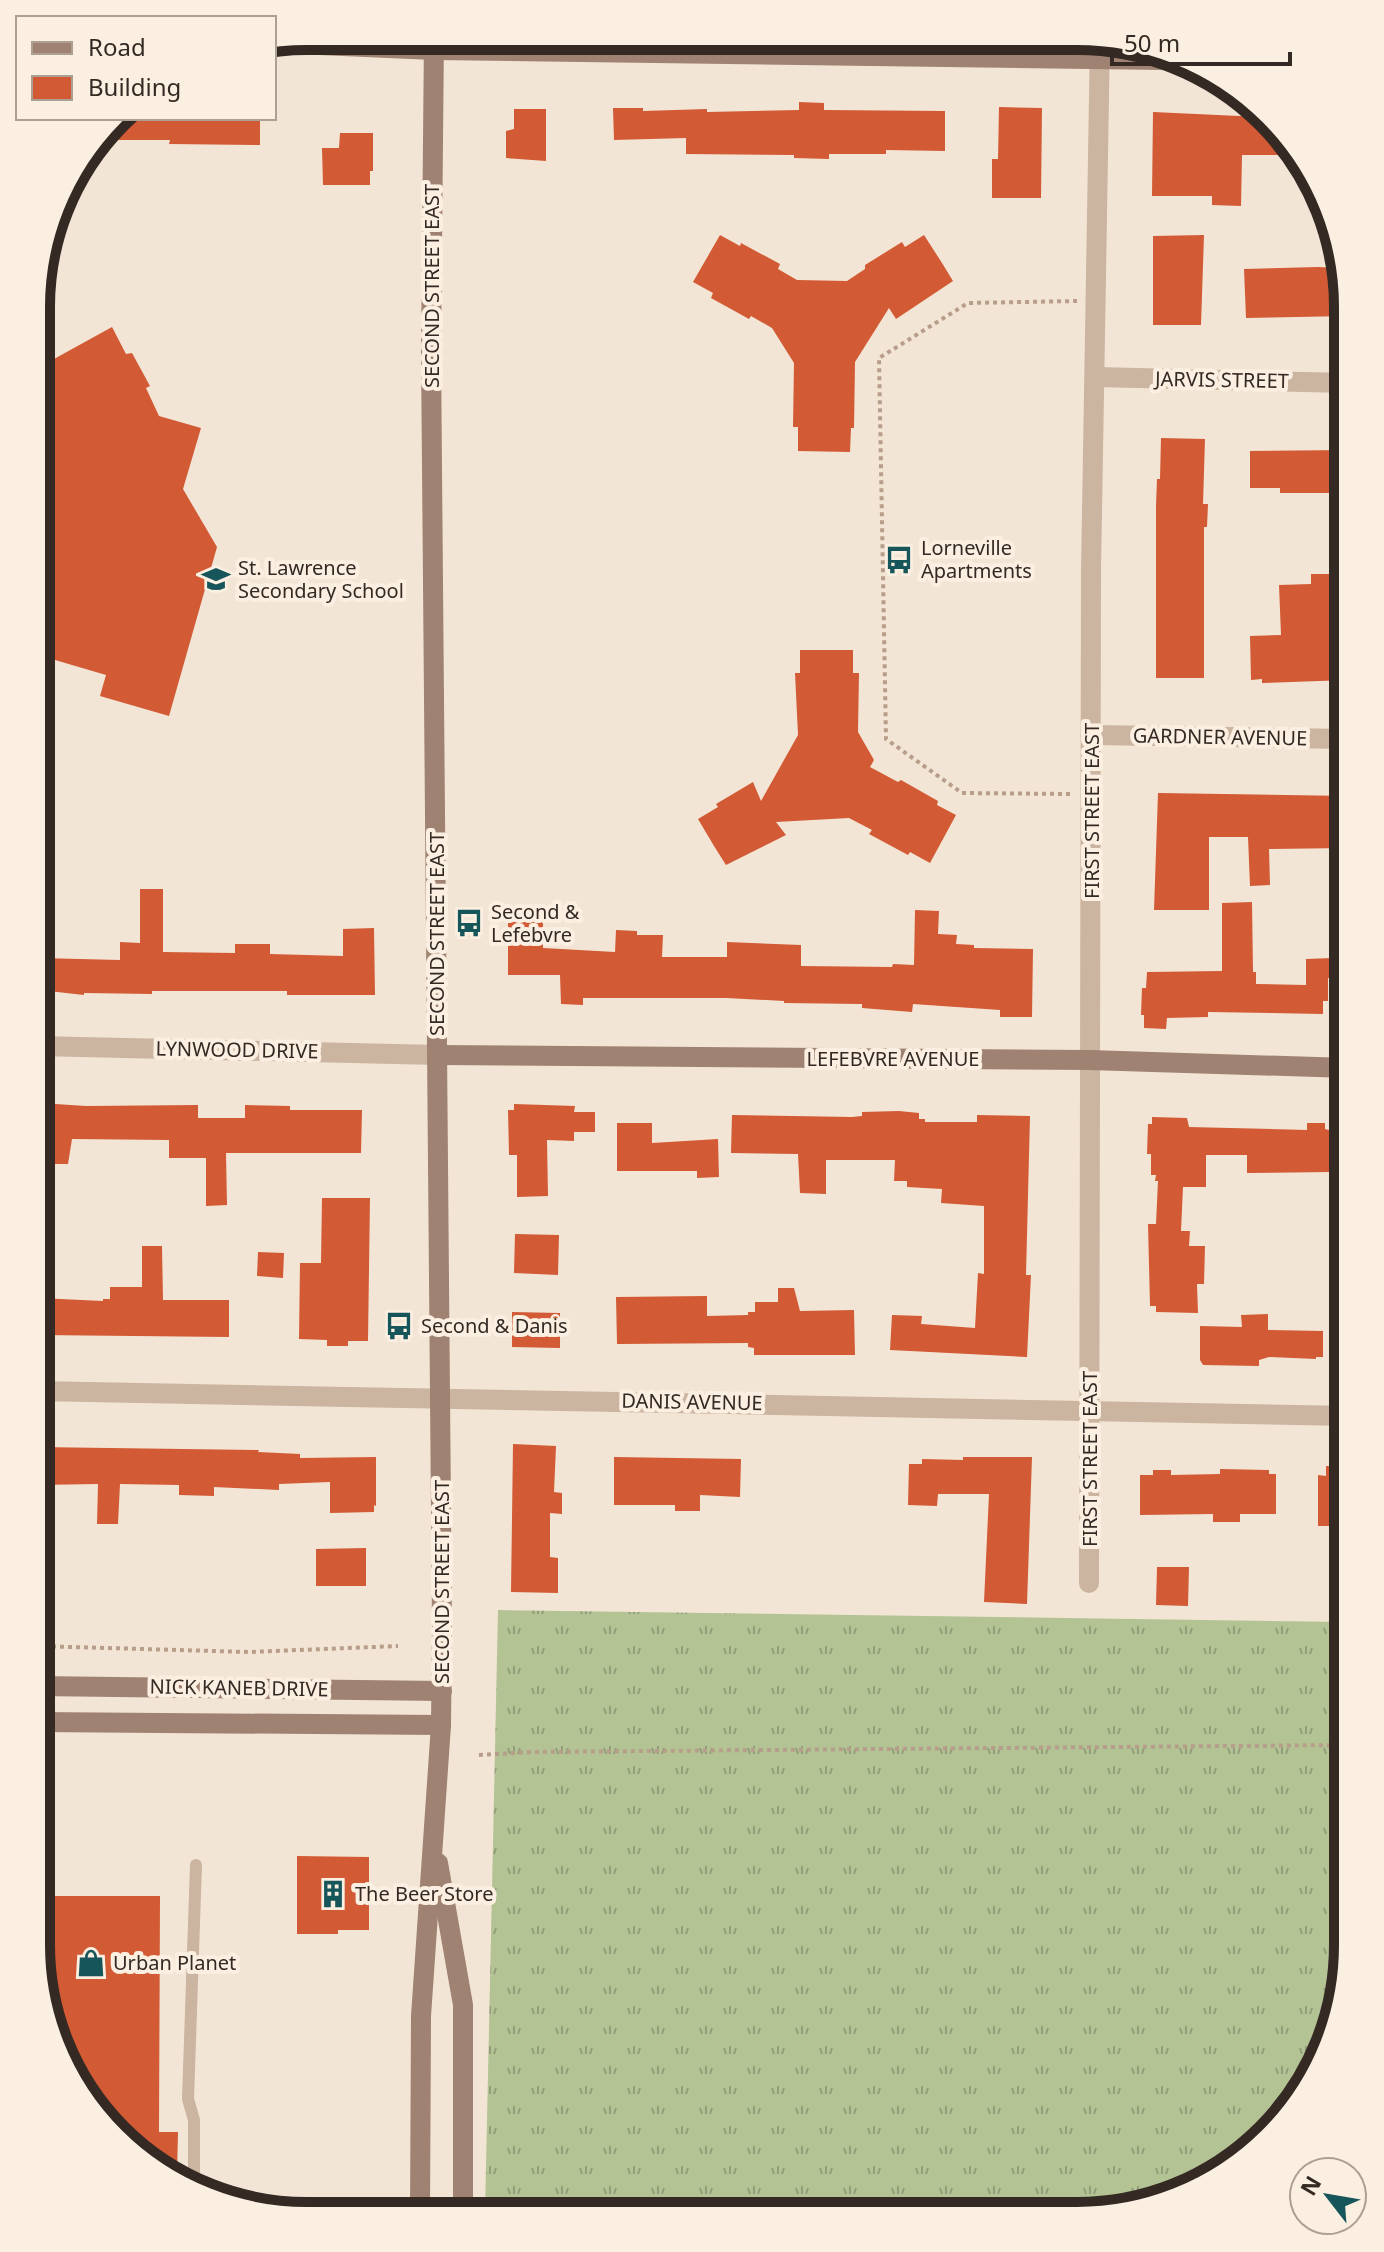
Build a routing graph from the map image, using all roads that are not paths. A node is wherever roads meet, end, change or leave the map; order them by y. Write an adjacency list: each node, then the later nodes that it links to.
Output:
1 (434, 50): 8 (street, SECOND STREET EAST)
2 (1100, 51): 3 (street, FIRST STREET EAST)
3 (1096, 377): 4 (street, JARVIS STREET); 5 (street, FIRST STREET EAST)
4 (1334, 383)
5 (1093, 735): 6 (street, GARDNER AVENUE); 9 (street, FIRST STREET EAST)
6 (1334, 739)
7 (50, 1046): 8 (street, LYNWOOD DRIVE)
8 (438, 1055): 9 (street, LEFEBVRE AVENUE); 12 (street, SECOND STREET EAST)
9 (1089, 1060): 10 (street, LEFEBVRE AVENUE); 13 (street, FIRST STREET EAST)
10 (1334, 1068)
11 (50, 1391): 12 (street, DANIS AVENUE)
12 (442, 1397): 13 (street, DANIS AVENUE); 17 (street, SECOND STREET EAST)
13 (1089, 1410): 14 (street, DANIS AVENUE); 15 (street, FIRST STREET EAST)
14 (1333, 1416)
15 (1089, 1583)
16 (50, 1686): 17 (street, NICK KANEB DRIVE)
17 (442, 1691): 19 (street, SECOND STREET EAST)
18 (50, 1722): 19 (street, NICK KANEB DRIVE)
19 (441, 1725): 20 (street, SECOND STREET EAST)
20 (433, 1832): 23 (street, SECOND STREET EAST); 24 (street, SECOND STREET EAST)
21 (196, 1865): 22 (lane)
22 (194, 2175)
23 (420, 2202)
24 (463, 2202)

